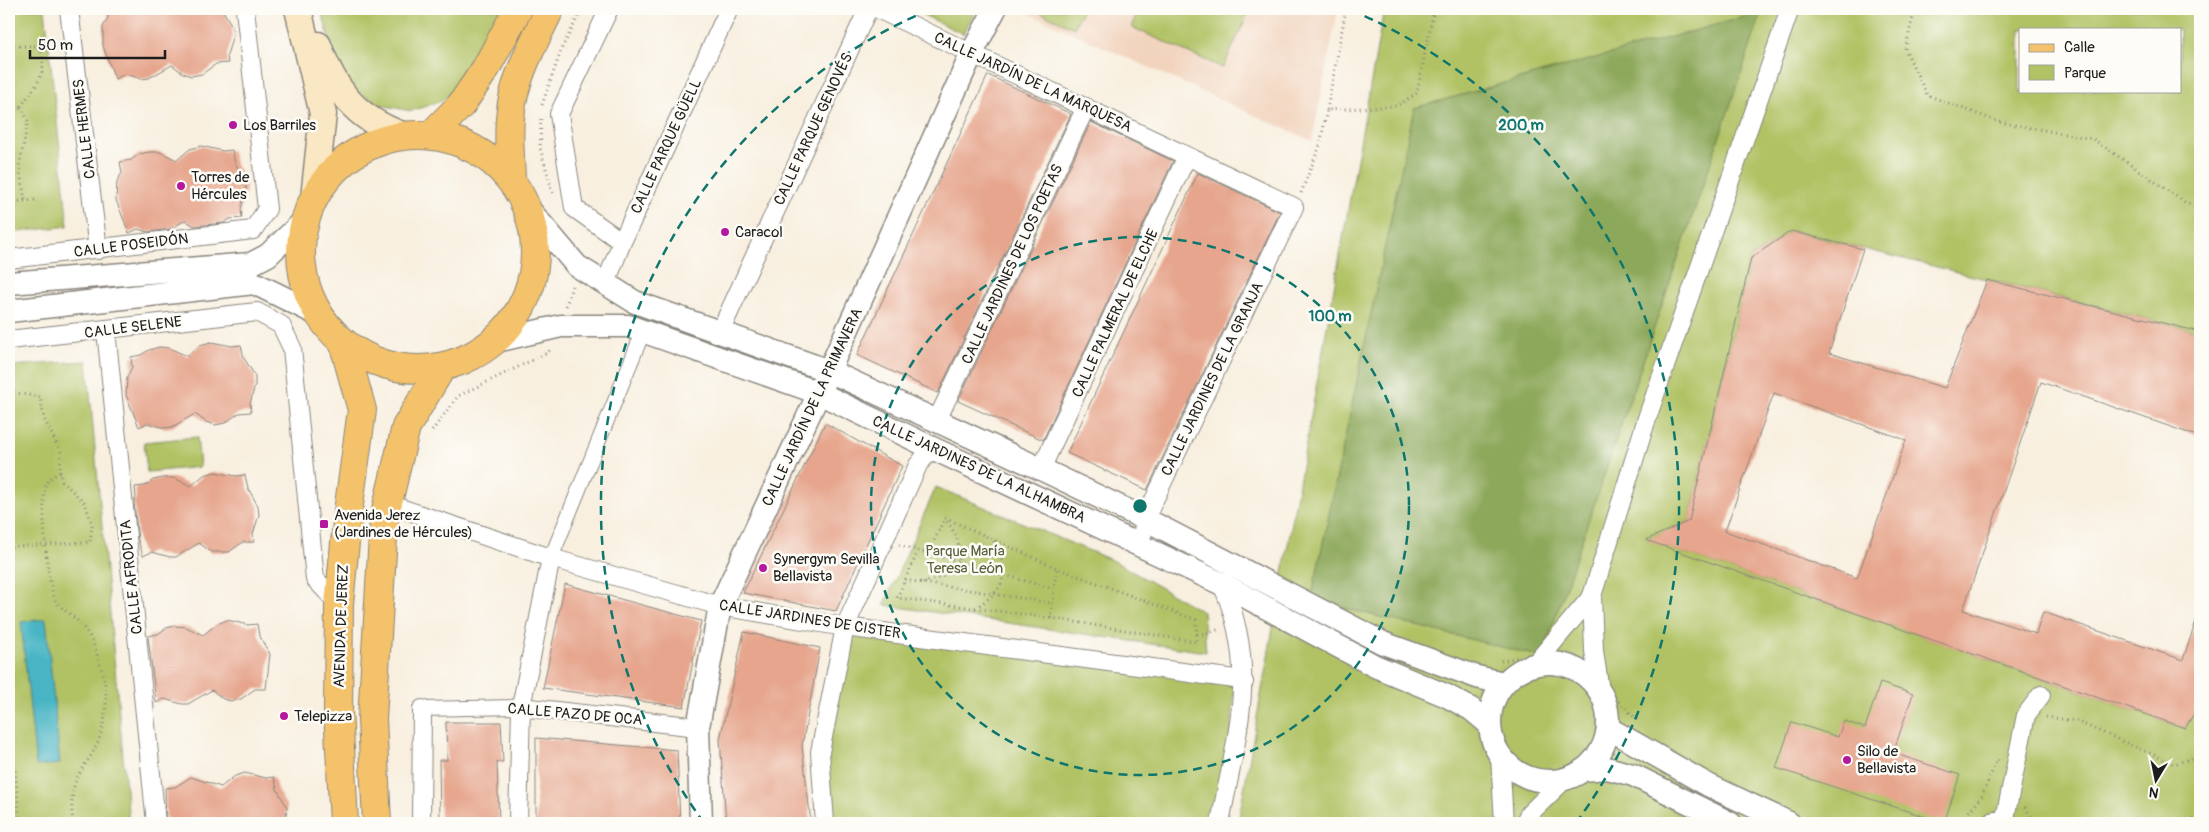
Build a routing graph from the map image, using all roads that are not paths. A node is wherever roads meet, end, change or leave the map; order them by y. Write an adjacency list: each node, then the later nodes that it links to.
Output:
1 (69, 9): 23 (street, CALLE HERMES)
2 (245, 9): 23 (street, CALLE POSEIDÓN)
3 (298, 9): 21 (main road)
4 (305, 9): 16 (main road)
5 (518, 9): 15 (main road)
6 (550, 9): 18 (main road)
7 (610, 9): 22 (street)
8 (729, 9): 22 (street, CALLE PARQUE GÜELL)
9 (868, 9): 31 (street, CALLE PARQUE GENOVÉS)
10 (878, 9): 13 (street, CALLE JARDÍN DE LA MARQUESA)
11 (995, 9): 13 (street, CALLE JARDÍN DE LA PRIMAVERA)
12 (1790, 9): 46 (street)
13 (972, 53): 14 (street, CALLE JARDÍN DE LA MARQUESA); 36 (street, CALLE JARDÍN DE LA PRIMAVERA)
14 (1086, 107): 17 (street, CALLE JARDÍN DE LA MARQUESA); 38 (street, CALLE JARDINES DE LOS POETAS)
15 (431, 135): 16 (main road); 18 (main road)
16 (402, 136): 21 (main road)
17 (1187, 156): 20 (street, CALLE JARDÍN DE LA MARQUESA); 40 (street, CALLE PALMERAL DE ELCHE)
18 (511, 179): 19 (main road)
19 (527, 207): 26 (street, CALLE JARDINES DE LA ALHAMBRA); 33 (main road)
20 (1294, 208): 42 (street, CALLE JARDINES DE LA GRANJA)
21 (310, 209): 25 (street); 28 (main road)
22 (622, 242): 26 (street, CALLE PARQUE GÜELL)
23 (98, 243): 24 (street, CALLE POSEIDÓN)
24 (9, 259)
25 (9, 283)
26 (605, 284): 31 (street, CALLE JARDINES DE LA ALHAMBRA)
27 (9, 311): 28 (street)
28 (321, 316): 34 (main road)
29 (106, 330): 32 (street, CALLE SELENE); 47 (street, CALLE SELENE); 62 (street, CALLE AFRODITA)
30 (643, 332): 33 (street, CALLE JARDINES DE LA ALHAMBRA); 37 (street, CALLE JARDINES DE LA ALHAMBRA); 44 (street)
31 (720, 332): 36 (street, CALLE JARDINES DE LA ALHAMBRA)
32 (9, 340)
33 (496, 341): 35 (main road)
34 (343, 342): 35 (main road); 47 (main road, AVENIDA DE JEREZ)
35 (442, 367): 41 (main road)
36 (829, 371): 37 (street, CALLE JARDÍN DE LA PRIMAVERA); 38 (street, CALLE JARDINES DE LA ALHAMBRA)
37 (819, 393): 39 (street, CALLE JARDINES DE LA ALHAMBRA); 48 (street, CALLE JARDÍN DE LA PRIMAVERA)
38 (937, 420): 40 (street, CALLE JARDINES DE LA ALHAMBRA)
39 (932, 448): 43 (street, CALLE JARDINES DE LA ALHAMBRA); 49 (street)
40 (1041, 468): 42 (street, CALLE JARDINES DE LA ALHAMBRA)
41 (388, 504): 44 (street, CALLE JARDINES DE CISTER); 64 (main road)
42 (1145, 519): 43 (street, CALLE JARDINES DE LA GRANJA); 52 (street, CALLE JARDINES DE LA ALHAMBRA)
43 (1126, 538): 45 (street, CALLE JARDINES DE LA ALHAMBRA)
44 (551, 558): 48 (street, CALLE JARDINES DE CISTER); 55 (street)
45 (1222, 584): 51 (street); 57 (street, CALLE JARDINES DE LA ALHAMBRA)
46 (1592, 596): 50 (street); 53 (street)
47 (338, 604): 63 (main road, AVENIDA DE JEREZ)
48 (720, 606): 49 (street, CALLE JARDINES DE CISTER); 58 (street, CALLE JARDÍN DE LA PRIMAVERA)
49 (845, 627): 51 (street, CALLE JARDINES DE CISTER); 68 (street)
50 (1535, 664): 52 (street); 53 (street)
51 (1244, 682): 69 (street)
52 (1503, 683): 57 (street)
53 (1600, 691): 59 (street)
54 (2041, 695): 75 (street)
55 (521, 707): 56 (street, CALLE PAZO DE OCA); 58 (street, CALLE PAZO DE OCA); 66 (street)
56 (422, 709): 65 (street)
57 (1489, 724): 60 (street)
58 (698, 726): 67 (street, CALLE JARDÍN DE LA PRIMAVERA)
59 (1608, 728): 61 (street); 73 (street)
60 (1500, 756): 61 (street); 70 (street)
61 (1574, 775): 71 (street); 72 (street)
62 (156, 823)
63 (344, 823)
64 (377, 823)
65 (421, 823)
66 (518, 823)
67 (701, 823)
68 (825, 823)
69 (1220, 823)
70 (1504, 823)
71 (1524, 823)
72 (1730, 823)
73 (1789, 823)
74 (1995, 823): 75 (street)
75 (2005, 823)

